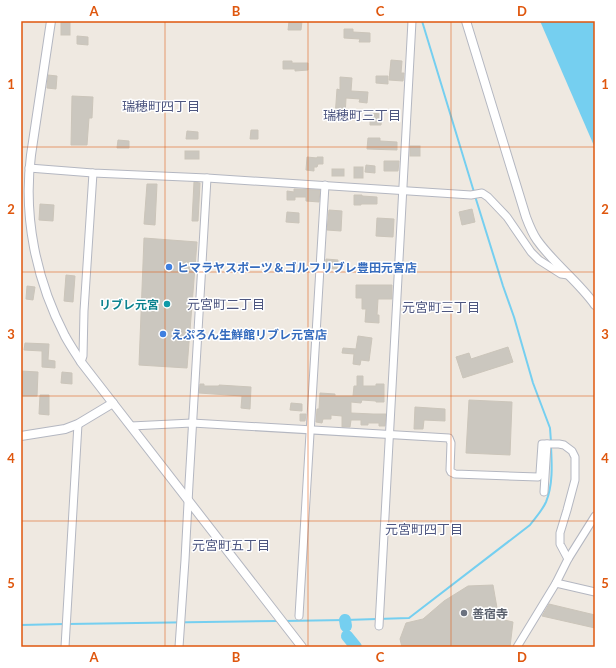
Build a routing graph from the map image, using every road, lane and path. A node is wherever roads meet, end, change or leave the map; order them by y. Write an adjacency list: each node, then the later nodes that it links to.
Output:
1 (50, 21): 4 (street)
2 (412, 21): 8 (street)
3 (466, 21): 9 (street)
4 (25, 168): 5 (street); 11 (street)
5 (93, 173): 6 (street); 11 (street)
6 (207, 178): 7 (street); 13 (street)
7 (325, 186): 8 (street); 16 (street)
8 (403, 190): 9 (street); 17 (street)
9 (568, 275): 10 (street)
10 (595, 305)
11 (82, 362): 12 (street)
12 (113, 403): 14 (street); 15 (street)
13 (192, 423): 15 (street); 16 (street); 21 (street)
14 (78, 424): 18 (street); 28 (street)
15 (131, 426): 21 (street)
16 (310, 430): 17 (street); 26 (street)
17 (389, 435): 19 (street); 27 (street)
18 (21, 436)
19 (547, 444): 20 (street); 23 (street)
20 (544, 492)
21 (188, 501): 29 (street); 30 (street)
22 (595, 516): 23 (street)
23 (568, 559): 24 (street)
24 (556, 583): 25 (street); 31 (street)
25 (595, 592)
26 (299, 616)
27 (379, 626)
28 (65, 647)
29 (179, 647)
30 (302, 647)
31 (517, 647)

